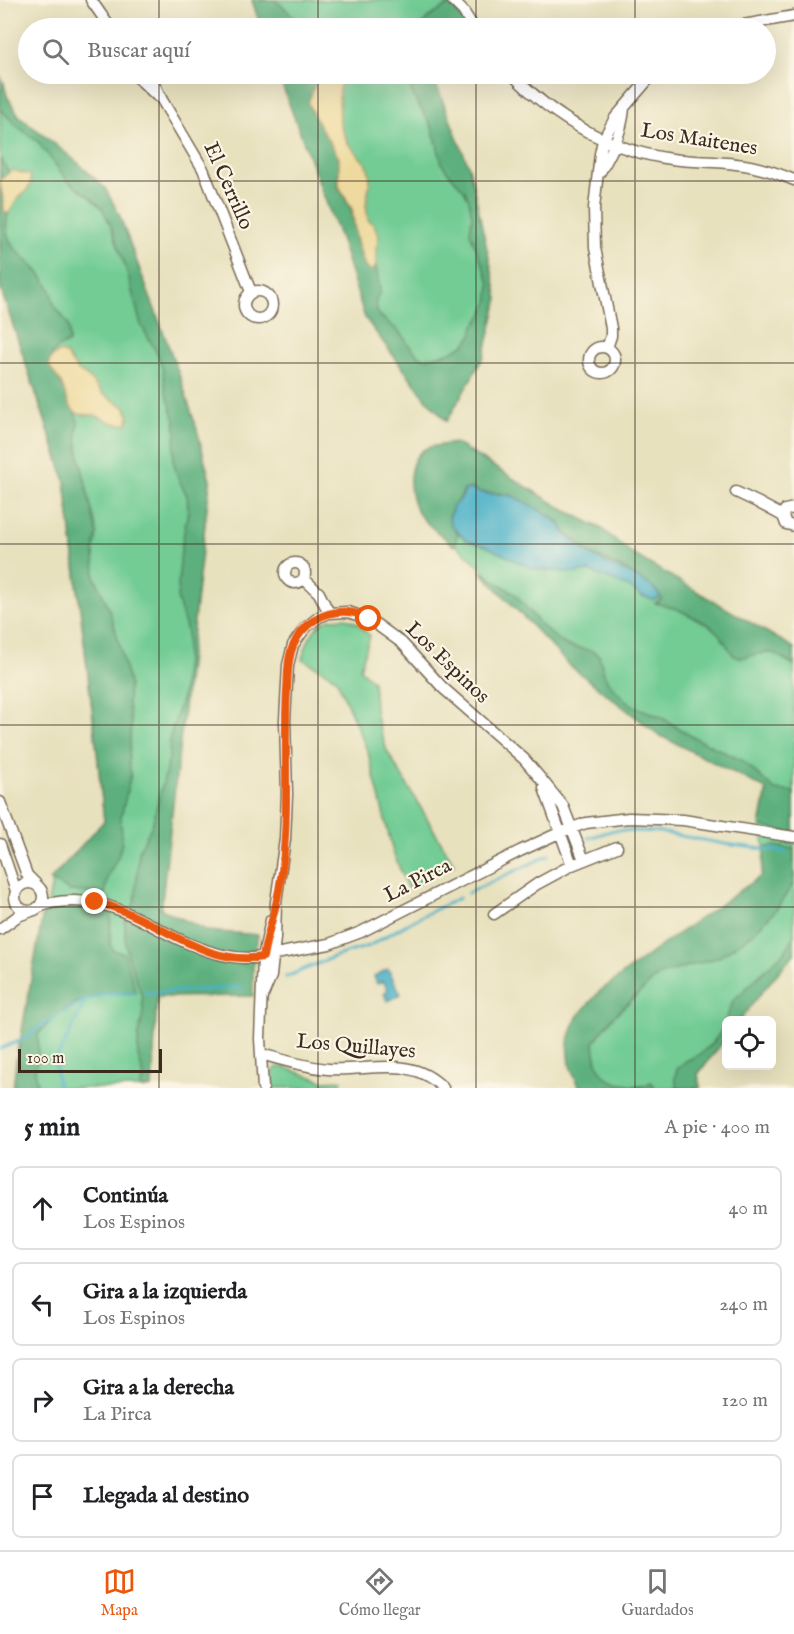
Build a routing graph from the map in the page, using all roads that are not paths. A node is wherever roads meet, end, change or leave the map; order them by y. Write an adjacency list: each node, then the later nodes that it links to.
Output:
1 (91, 0): 5 (street)
2 (452, 0): 3 (street)
3 (462, 5)
4 (794, 16): 6 (street)
5 (104, 18)
6 (776, 19)
7 (145, 84): 11 (street, El Cerrillo)
8 (154, 84): 11 (street, El Cerrillo)
9 (521, 84): 13 (street, Los Maitenes)
10 (644, 84): 12 (street)
11 (162, 100): 17 (street, El Cerrillo)
12 (624, 108): 13 (street); 14 (street)
13 (603, 140): 14 (street, Los Maitenes); 15 (street)
14 (615, 144): 15 (street); 16 (street, Los Maitenes)
15 (598, 175): 18 (street)
16 (794, 180)
17 (251, 292)
18 (607, 348)
19 (736, 492): 21 (street)
20 (794, 508): 21 (street)
21 (783, 516): 22 (street)
22 (794, 526)
23 (303, 579): 24 (street)
24 (329, 614): 25 (street, Los Espinos); 40 (street)
25 (541, 779): 27 (street, Los Espinos); 28 (street, Los Espinos)
26 (0, 802): 34 (street)
27 (572, 827): 28 (street, La Pirca); 29 (street, La Pirca); 32 (street, Los Espinos)
28 (561, 832): 33 (street, Los Espinos); 40 (street, La Pirca)
29 (794, 837)
30 (0, 844): 35 (street)
31 (617, 847): 32 (street)
32 (584, 860): 33 (street)
33 (572, 865): 38 (street)
34 (39, 888): 35 (street); 36 (street, La Pirca); 37 (street)
35 (16, 895): 37 (street); 39 (street, La Pirca)
36 (65, 901): 37 (street, La Pirca); 40 (street, La Pirca)
37 (35, 910): 39 (street, La Pirca)
38 (494, 914)
39 (3, 927)
40 (268, 956): 41 (street)
41 (261, 1053): 42 (street); 43 (street, Los Quillayes)
42 (262, 1088)
43 (443, 1088)

